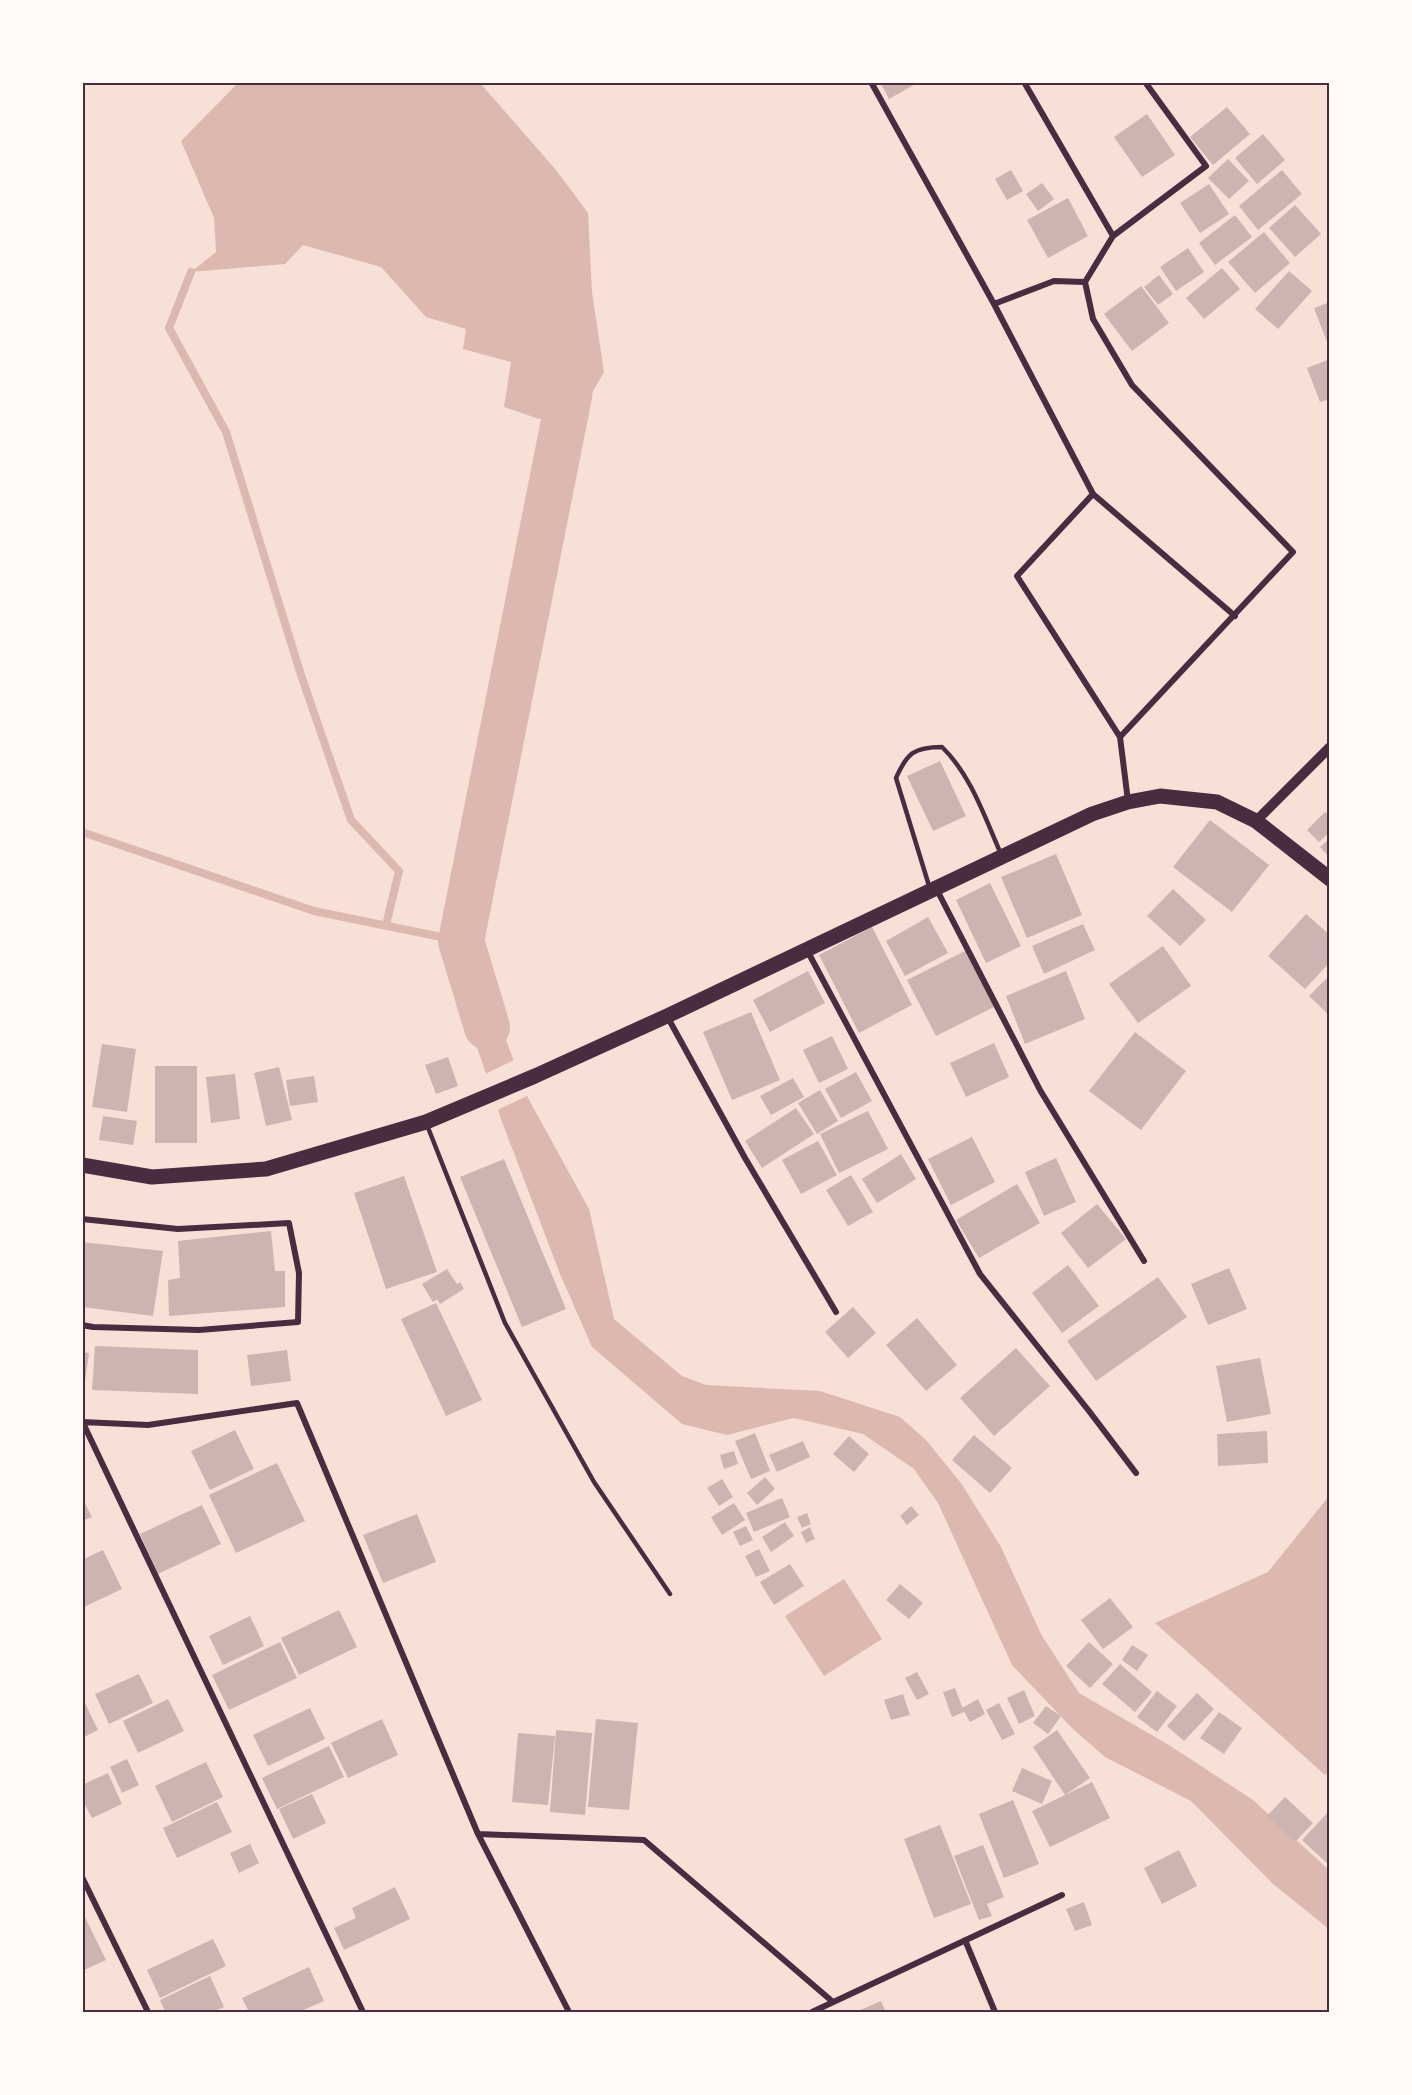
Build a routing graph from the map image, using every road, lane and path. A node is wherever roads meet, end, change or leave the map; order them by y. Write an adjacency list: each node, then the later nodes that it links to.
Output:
1 (871, 82): 6 (street)
2 (1024, 82): 4 (street)
3 (1146, 82): 4 (street)
4 (1113, 236): 5 (street)
5 (1085, 282): 6 (street); 8 (street)
6 (994, 304): 7 (street)
7 (1093, 494): 8 (street); 9 (street)
8 (1235, 616): 9 (street)
9 (1120, 737): 11 (street)
10 (1329, 747): 12 (street)
11 (1128, 802): 12 (main road); 13 (main road)
12 (1256, 821): 14 (main road)
13 (1002, 856): 15 (main road); 15 (lane)
14 (1329, 879)
15 (933, 889): 16 (main road); 21 (street)
16 (806, 948): 17 (main road); 25 (street)
17 (666, 1016): 18 (main road); 22 (street)
18 (426, 1122): 19 (main road); 26 (lane)
19 (82, 1165)
20 (82, 1219): 23 (street)
21 (1144, 1262)
22 (836, 1312)
23 (82, 1325)
24 (83, 1423): 27 (street); 35 (street)
25 (1136, 1473)
26 (670, 1594)
27 (478, 1834): 33 (street); 36 (street)
28 (82, 1877): 29 (street)
29 (91, 1895): 31 (street); 34 (street)
30 (1062, 1895): 32 (street)
31 (82, 1899)
32 (965, 1940): 33 (street); 38 (street)
33 (833, 2002): 37 (street)
34 (148, 2013)
35 (363, 2013)
36 (569, 2013)
37 (812, 2013)
38 (995, 2013)

